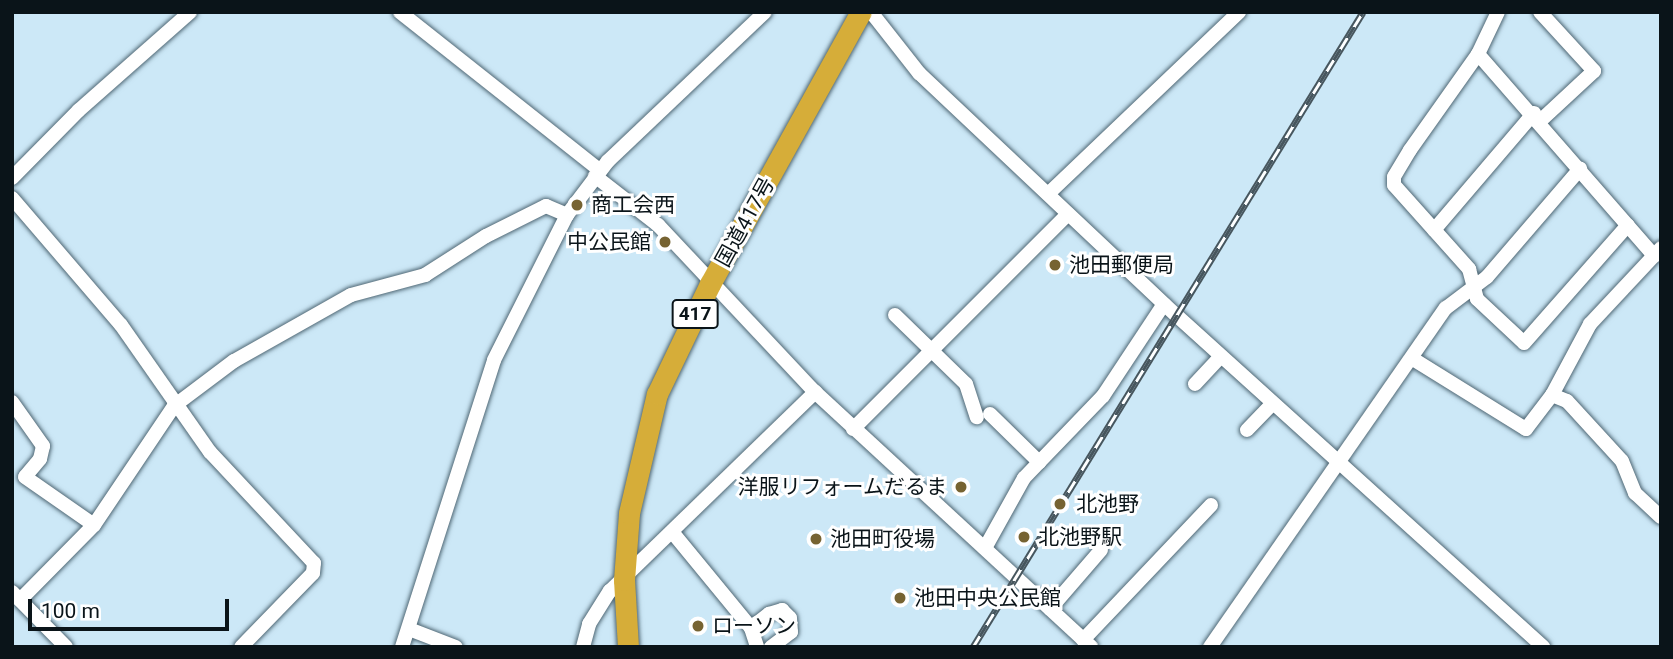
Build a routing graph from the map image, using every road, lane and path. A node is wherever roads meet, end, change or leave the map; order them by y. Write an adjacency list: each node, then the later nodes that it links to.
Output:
1 (190, 12): 13 (street)
2 (400, 12): 12 (street)
3 (765, 12): 12 (street)
4 (862, 12): 22 (highway, 国道417号 / 417)
5 (872, 12): 14 (street)
6 (1239, 12): 14 (street)
7 (1498, 12): 9 (street)
8 (1540, 12): 10 (street)
9 (1478, 54): 10 (street); 19 (street)
10 (1537, 117): 11 (street); 19 (street)
11 (1580, 169): 18 (street); 21 (street)
12 (597, 173): 17 (street); 22 (street)
13 (12, 178)
14 (1048, 194): 16 (street)
15 (12, 198): 33 (street)
16 (1068, 214): 23 (street); 25 (street)
17 (567, 215): 33 (street); 48 (street)
18 (1628, 225): 20 (street); 21 (street)
19 (1434, 230): 21 (street)
20 (1657, 252): 30 (street)
21 (1475, 282): 27 (street)
22 (710, 284): 29 (street); 44 (highway, 国道417号 / 417)
23 (1164, 304): 26 (street); 36 (street)
24 (895, 315): 25 (street)
25 (932, 350): 34 (street); 36 (street)
26 (1221, 356): 28 (street); 32 (street)
27 (1413, 359): 30 (street); 37 (street)
28 (1195, 384)
29 (815, 392): 34 (street); 41 (street)
30 (1552, 395): 39 (street)
31 (12, 402): 40 (street)
32 (1273, 403): 35 (street); 37 (street)
33 (174, 406): 40 (street); 50 (street)
34 (853, 429): 42 (street)
35 (1247, 430)
36 (1039, 462): 42 (street)
37 (1339, 462): 58 (street); 59 (street)
38 (1211, 505): 49 (street)
39 (1661, 517)
40 (94, 525): 45 (street)
41 (673, 533): 44 (street); 47 (street)
42 (985, 548): 46 (street)
43 (1101, 550): 46 (street)
44 (624, 580): 54 (street); 55 (highway, 国道417号 / 417)
45 (16, 596): 51 (street)
46 (1050, 609): 49 (street)
47 (751, 628): 56 (street); 57 (street)
48 (409, 629): 52 (street); 53 (street)
49 (1087, 643)
50 (243, 646)
51 (66, 647)
52 (402, 647)
53 (456, 647)
54 (583, 647)
55 (628, 647)
56 (757, 647)
57 (771, 647)
58 (1210, 647)
59 (1543, 647)

